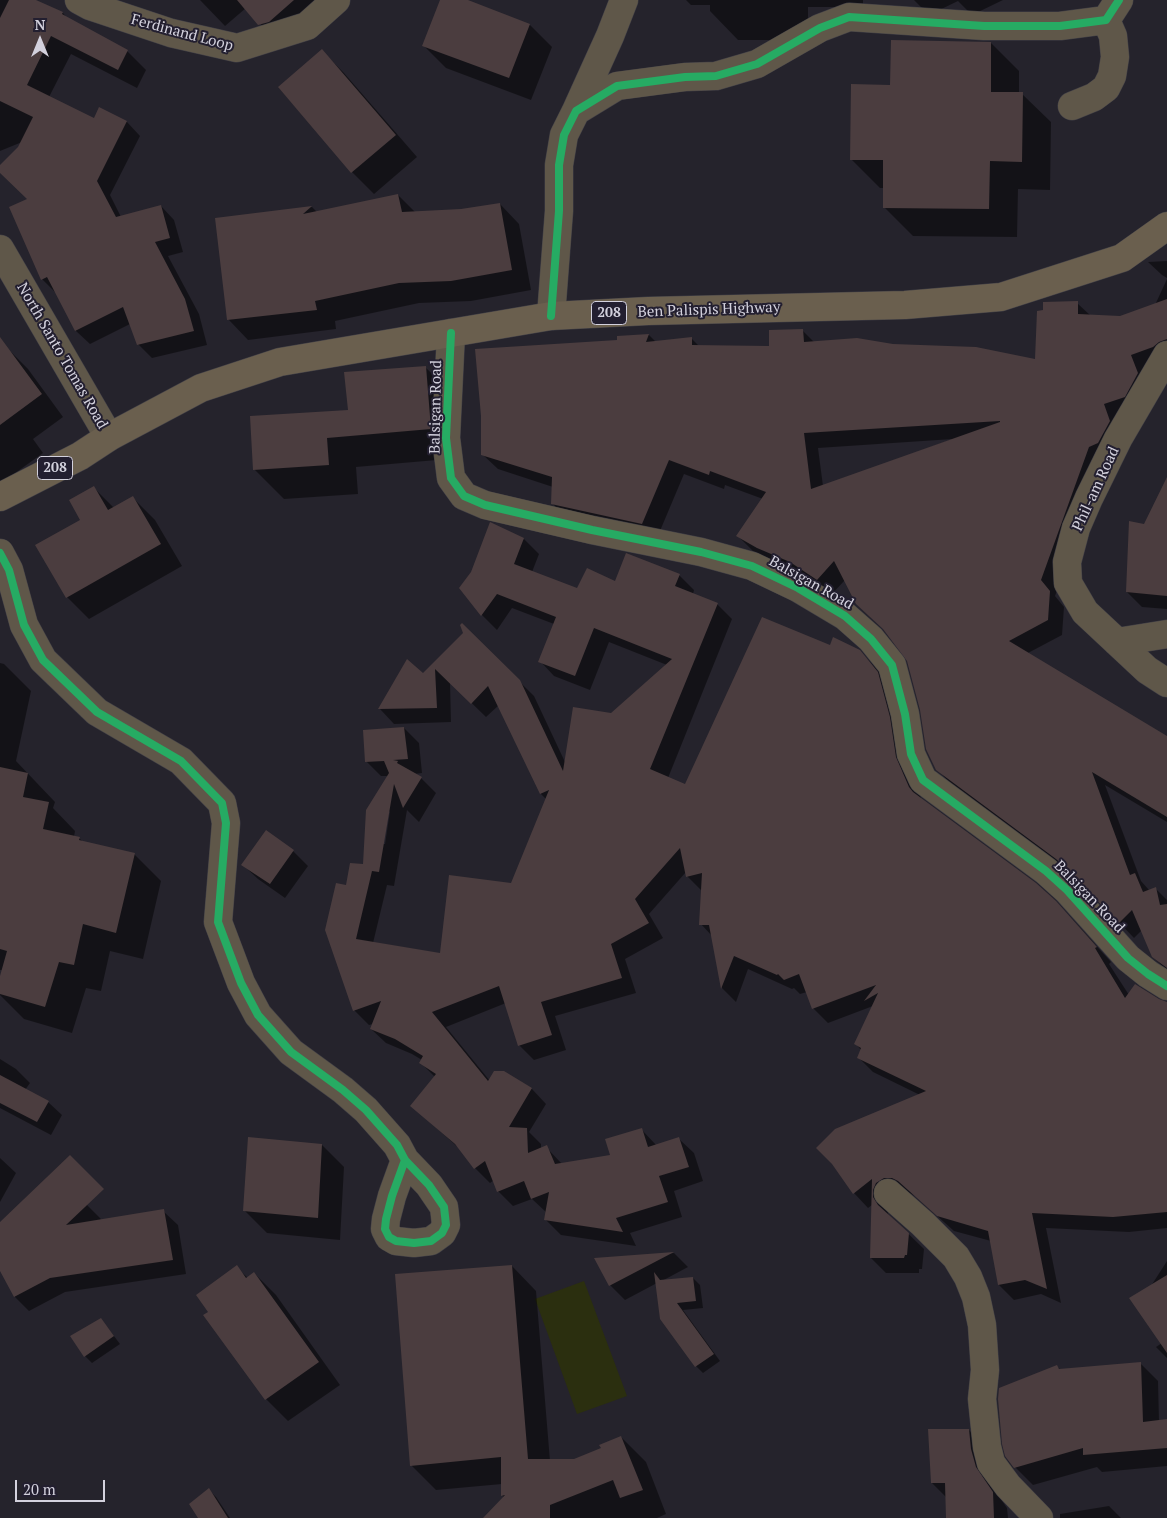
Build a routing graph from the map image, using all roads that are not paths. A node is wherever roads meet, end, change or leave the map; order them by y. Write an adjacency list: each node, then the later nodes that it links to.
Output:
1 (79, 0): 4 (street, Ferdinand Loop)
2 (336, 0): 4 (street, Ferdinand Loop)
3 (624, 0): 8 (street)
4 (118, 6)
5 (850, 8): 6 (street); 8 (street)
6 (1113, 10): 7 (street)
7 (1072, 106)
8 (576, 111): 11 (street)
9 (1167, 226): 11 (main road, Ben Palispis Highway / 208)
10 (0, 249): 14 (street, North Santo Tomas Road)
11 (551, 316): 12 (main road, Ben Palispis Highway / 208)
12 (451, 333): 14 (main road, Ben Palispis Highway / 208); 20 (street, Balsigan Road)
13 (1167, 355): 18 (street, Phil-am Road)
14 (109, 437): 15 (main road, Ben Palispis Highway / 208)
15 (0, 497)
16 (0, 553): 21 (street)
17 (1167, 634): 18 (street)
18 (1117, 642): 19 (street, Phil-am Road)
19 (1167, 683)
20 (1167, 986)
21 (405, 1160)
22 (888, 1193): 23 (street)
23 (1039, 1518)

